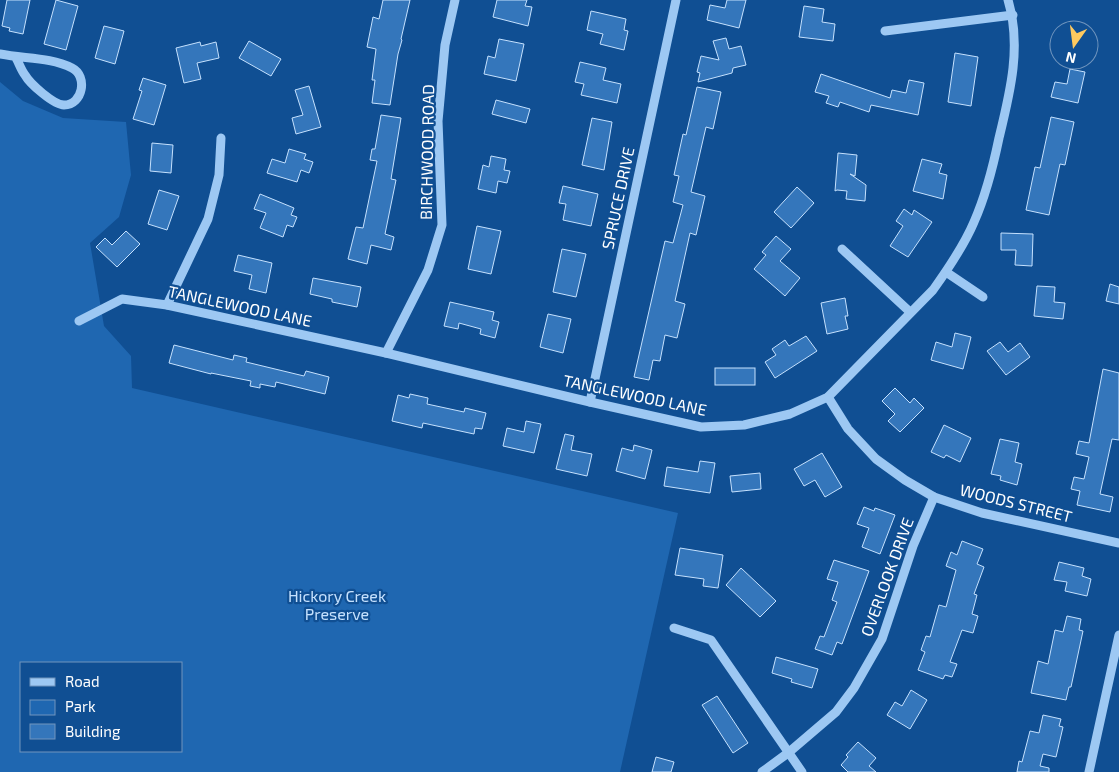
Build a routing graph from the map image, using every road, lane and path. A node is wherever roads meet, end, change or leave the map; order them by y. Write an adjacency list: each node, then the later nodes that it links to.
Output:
1 (455, 0): 15 (street, BIRCHWOOD ROAD)
2 (676, 0): 17 (street, SPRUCE DRIVE)
3 (1008, 0): 4 (street, TANGLEWOOD LANE)
4 (1013, 15): 5 (street); 10 (street, TANGLEWOOD LANE)
5 (885, 32)
6 (0, 54): 7 (street)
7 (16, 58): 7 (street)
8 (221, 138): 12 (street)
9 (842, 248): 13 (street)
10 (946, 272): 11 (street); 13 (street, TANGLEWOOD LANE)
11 (983, 297)
12 (167, 305): 14 (street, TANGLEWOOD LANE); 15 (street, TANGLEWOOD LANE)
13 (910, 312): 16 (street, TANGLEWOOD LANE)
14 (78, 321)
15 (386, 353): 17 (street, TANGLEWOOD LANE)
16 (828, 397): 17 (street, TANGLEWOOD LANE); 18 (street, WOODS STREET)
17 (590, 402)
18 (934, 497): 19 (street, WOODS STREET); 22 (street, OVERLOOK DRIVE)
19 (1119, 543)
20 (674, 628): 22 (street)
21 (1119, 635): 25 (street)
22 (788, 753): 23 (street, OVERLOOK DRIVE); 24 (street)
23 (762, 772)
24 (802, 772)
25 (1089, 772)

